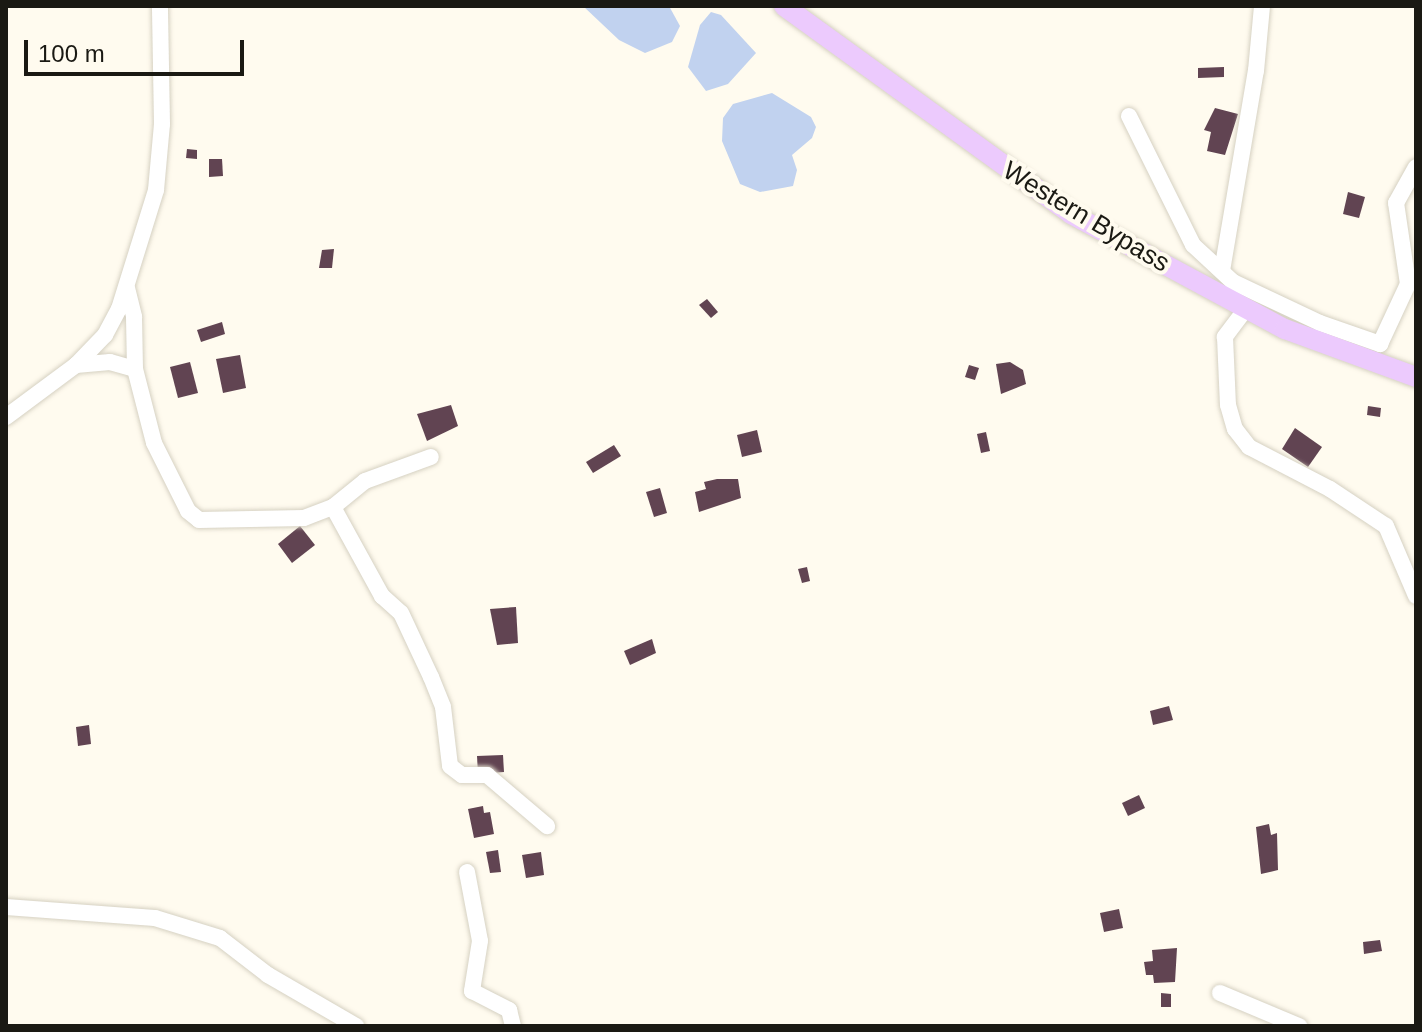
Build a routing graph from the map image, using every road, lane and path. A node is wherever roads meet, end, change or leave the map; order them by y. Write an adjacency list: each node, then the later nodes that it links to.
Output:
1 (160, 6): 7 (street)
2 (784, 6): 8 (main road, Western Bypass)
3 (1262, 6): 6 (street)
4 (1129, 116): 6 (street)
5 (1416, 167): 6 (street)
6 (1222, 271)
7 (126, 286): 9 (street); 10 (street)
8 (1245, 310): 11 (main road, Western Bypass); 15 (street)
9 (76, 365): 10 (street); 12 (street)
10 (135, 369): 14 (street)
11 (1416, 377)
12 (6, 417)
13 (431, 457): 14 (street)
14 (333, 507): 16 (street)
15 (1416, 596)
16 (547, 826)
17 (467, 872): 21 (street)
18 (6, 907): 20 (street)
19 (1220, 993): 22 (street)
20 (356, 1026)
21 (513, 1026)
22 (1299, 1026)

